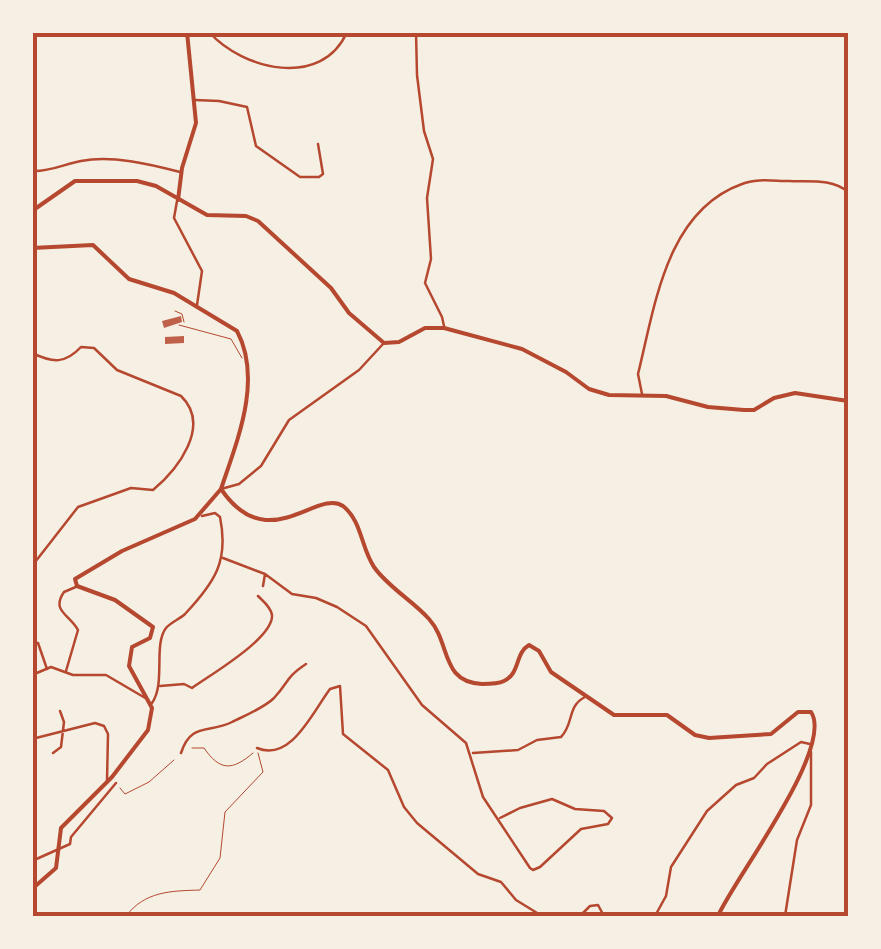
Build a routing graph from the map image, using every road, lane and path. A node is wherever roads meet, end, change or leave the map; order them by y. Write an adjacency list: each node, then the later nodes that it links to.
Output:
1 (187, 32): 5 (main road)
2 (208, 32): 3 (street)
3 (347, 32)
4 (416, 32): 15 (street)
5 (193, 100): 6 (street); 8 (main road)
6 (318, 144)
7 (32, 171): 8 (street)
8 (181, 172): 10 (main road)
9 (848, 192): 19 (street)
10 (178, 200): 11 (main road); 13 (street); 16 (main road)
11 (32, 211)
12 (32, 248): 13 (main road)
13 (196, 306): 18 (main road)
14 (174, 311): 18 (lane)
15 (444, 328): 16 (main road); 19 (main road)
16 (384, 343): 21 (street)
17 (32, 353): 24 (street)
18 (246, 359): 21 (main road)
19 (642, 395): 20 (main road)
20 (848, 402)
21 (221, 488): 22 (main road); 37 (main road)
22 (200, 515): 23 (street); 26 (main road)
23 (223, 558): 25 (street); 30 (street)
24 (32, 566)
25 (264, 574): 27 (street); 45 (street)
26 (78, 586): 29 (main road); 34 (street)
27 (263, 586)
28 (258, 596): 36 (street)
29 (154, 628): 30 (street); 38 (main road)
30 (165, 630): 36 (street)
31 (32, 642): 33 (street)
32 (306, 664): 46 (street)
33 (47, 670): 34 (street); 35 (street)
34 (66, 673): 38 (street)
35 (32, 675)
36 (158, 686): 38 (street)
37 (585, 697): 42 (main road); 45 (street)
38 (150, 702): 47 (main road)
39 (60, 710): 40 (street)
40 (62, 733): 41 (street); 44 (street); 47 (street)
41 (32, 739)
42 (810, 744): 57 (street); 58 (main road); 59 (street)
43 (257, 748): 46 (path); 53 (path); 54 (street)
44 (53, 753)
45 (471, 753): 49 (street)
46 (182, 754): 48 (path)
47 (107, 783): 50 (main road)
48 (116, 783): 50 (street)
49 (500, 818): 49 (street)
50 (58, 849): 51 (street); 52 (main road)
51 (32, 861)
52 (32, 889)
53 (126, 916)
54 (542, 916)
55 (580, 916): 56 (street)
56 (604, 916)
57 (655, 916)
58 (718, 916)
59 (785, 916)

